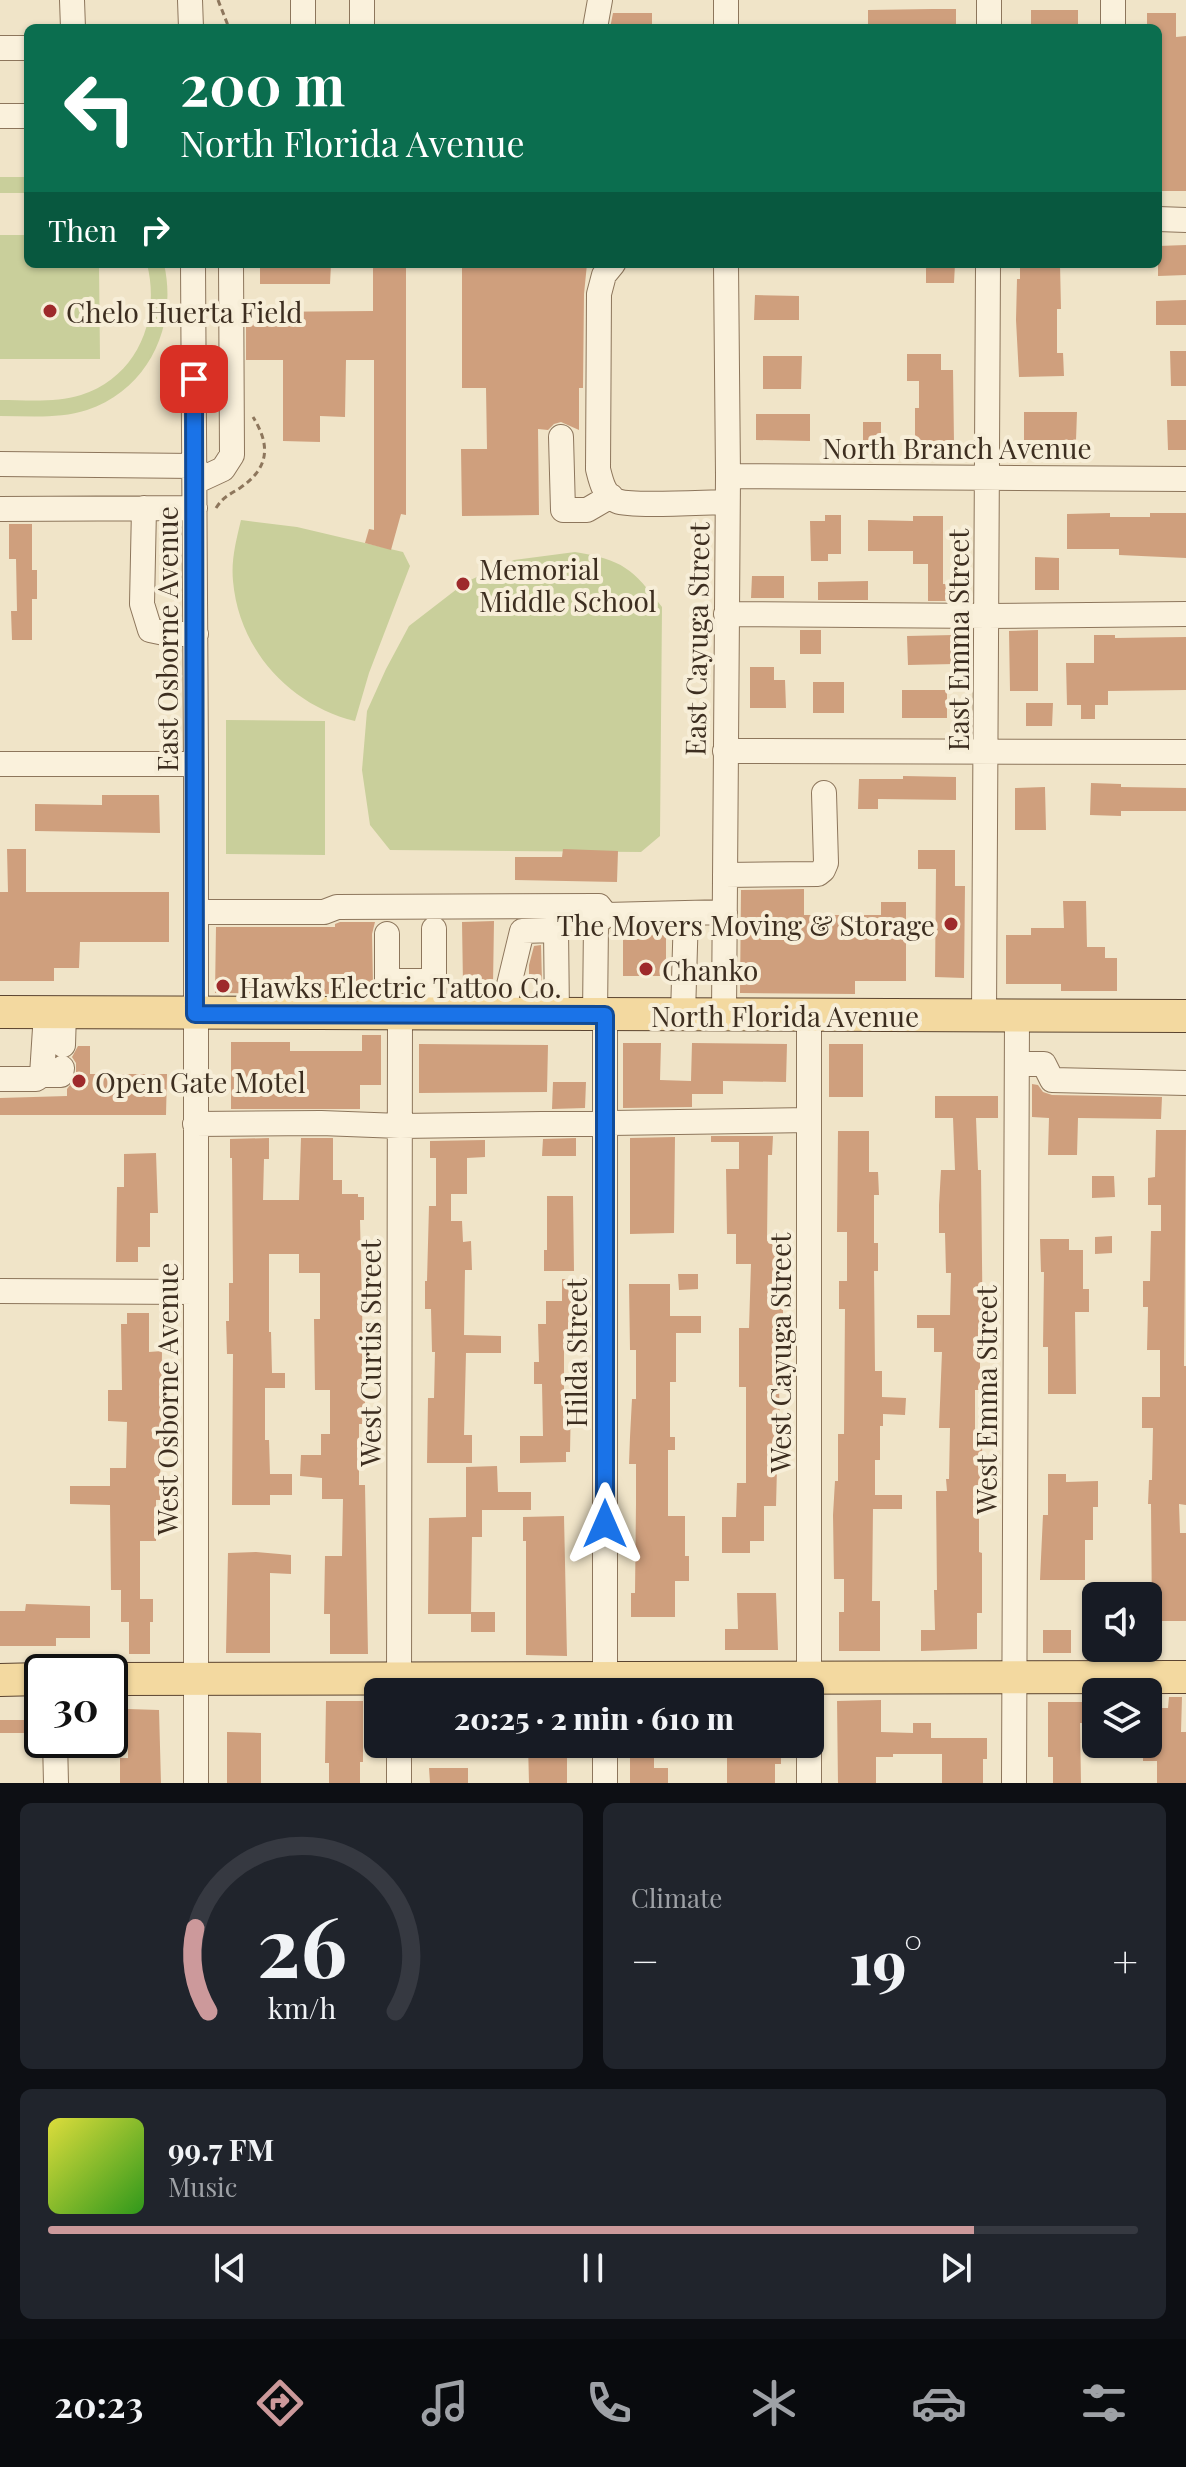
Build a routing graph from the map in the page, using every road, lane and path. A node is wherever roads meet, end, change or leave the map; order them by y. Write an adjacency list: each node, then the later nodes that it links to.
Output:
1 (72, 0): 10 (street)
2 (190, 0): 11 (street)
3 (218, 0): 12 (path)
4 (303, 0): 13 (street)
5 (362, 0): 14 (street)
6 (600, 0): 15 (street)
7 (726, 0): 16 (street)
8 (989, 0): 17 (street)
9 (1113, 0): 18 (street)
10 (73, 24)
11 (191, 24)
12 (227, 24)
13 (303, 24)
14 (362, 24)
15 (596, 24)
16 (726, 24)
17 (989, 24)
18 (1113, 24)
19 (0, 48): 20 (street)
20 (24, 48)
21 (0, 116): 22 (street)
22 (24, 116)
23 (1162, 219): 24 (street)
24 (1186, 220)
25 (193, 268): 32 (street, East Osborne Avenue)
26 (231, 268): 32 (street)
27 (610, 268): 36 (street)
28 (726, 268): 33 (street, East Cayuga Street)
29 (988, 268): 34 (street, East Emma Street)
30 (561, 437): 36 (street)
31 (0, 464): 32 (street)
32 (195, 474): 39 (street, East Osborne Avenue)
33 (728, 476): 34 (street, North Branch Avenue); 37 (street, East Cayuga Street)
34 (988, 477): 35 (street, North Branch Avenue); 43 (street, East Emma Street)
35 (1186, 479)
36 (611, 496): 37 (street)
37 (727, 502): 41 (street, East Cayuga Street)
38 (149, 508): 39 (street); 40 (street); 44 (street)
39 (195, 508): 44 (street, East Osborne Avenue)
40 (0, 509)
41 (726, 614): 43 (street); 46 (street, East Cayuga Street)
42 (1186, 614): 43 (street)
43 (987, 616): 45 (street, East Emma Street)
44 (196, 634): 49 (street, East Osborne Avenue)
45 (986, 750): 46 (street); 47 (street); 69 (street, East Emma Street)
46 (725, 751): 51 (street, East Cayuga Street)
47 (1186, 752)
48 (0, 764): 49 (street)
49 (196, 764): 52 (street, East Osborne Avenue)
50 (824, 793): 51 (street)
51 (725, 875): 53 (street, East Cayuga Street)
52 (196, 912): 55 (street); 60 (street, East Osborne Avenue)
53 (725, 912): 54 (street); 65 (street, East Cayuga Street)
54 (686, 913): 55 (street); 64 (street)
55 (606, 915): 67 (street, Hilda Street)
56 (434, 929): 58 (street)
57 (387, 934): 58 (street)
58 (434, 981): 62 (street)
59 (0, 1012): 72 (main road, North Florida Avenue)
60 (195, 1014): 61 (main road, North Florida Avenue); 72 (main road, North Florida Avenue); 78 (street, West Osborne Avenue)
61 (400, 1014): 62 (main road, North Florida Avenue); 79 (street, West Curtis Street)
62 (434, 1014): 63 (main road, North Florida Avenue)
63 (507, 1014): 66 (main road, North Florida Avenue); 66 (street)
64 (683, 1014): 65 (main road, North Florida Avenue); 67 (main road, North Florida Avenue)
65 (724, 1014): 68 (main road, North Florida Avenue)
66 (557, 1015): 67 (main road, North Florida Avenue)
67 (600, 1015): 77 (street, Hilda Street)
68 (809, 1015): 69 (main road, North Florida Avenue); 76 (street, West Cayuga Street)
69 (984, 1016): 71 (main road, North Florida Avenue)
70 (1186, 1016): 71 (main road, North Florida Avenue)
71 (1017, 1017): 73 (street, West Emma Street)
72 (55, 1043): 74 (street)
73 (1017, 1064): 75 (street); 82 (street, West Emma Street)
74 (0, 1079)
75 (1186, 1083)
76 (809, 1120): 77 (street); 86 (street, West Cayuga Street)
77 (605, 1123): 79 (street); 85 (street, Hilda Street)
78 (195, 1124): 79 (street); 81 (street, West Osborne Avenue)
79 (400, 1126): 84 (street, West Curtis Street)
80 (0, 1291): 81 (street)
81 (196, 1292): 89 (street, West Osborne Avenue)
82 (1015, 1677): 83 (main road); 92 (main road); 102 (street, West Emma Street)
83 (1186, 1677)
84 (399, 1678)
85 (605, 1678)
86 (809, 1678)
87 (24, 1679): 90 (main road)
88 (128, 1679): 89 (main road)
89 (196, 1679): 91 (main road); 98 (street, West Osborne Avenue)
90 (0, 1680)
91 (364, 1684)
92 (824, 1684)
93 (55, 1758): 97 (street)
94 (399, 1758): 99 (street)
95 (605, 1758): 100 (street)
96 (809, 1758): 101 (street)
97 (56, 1783)
98 (196, 1783)
99 (399, 1783)
100 (605, 1783)
101 (809, 1783)
102 (1014, 1783)

